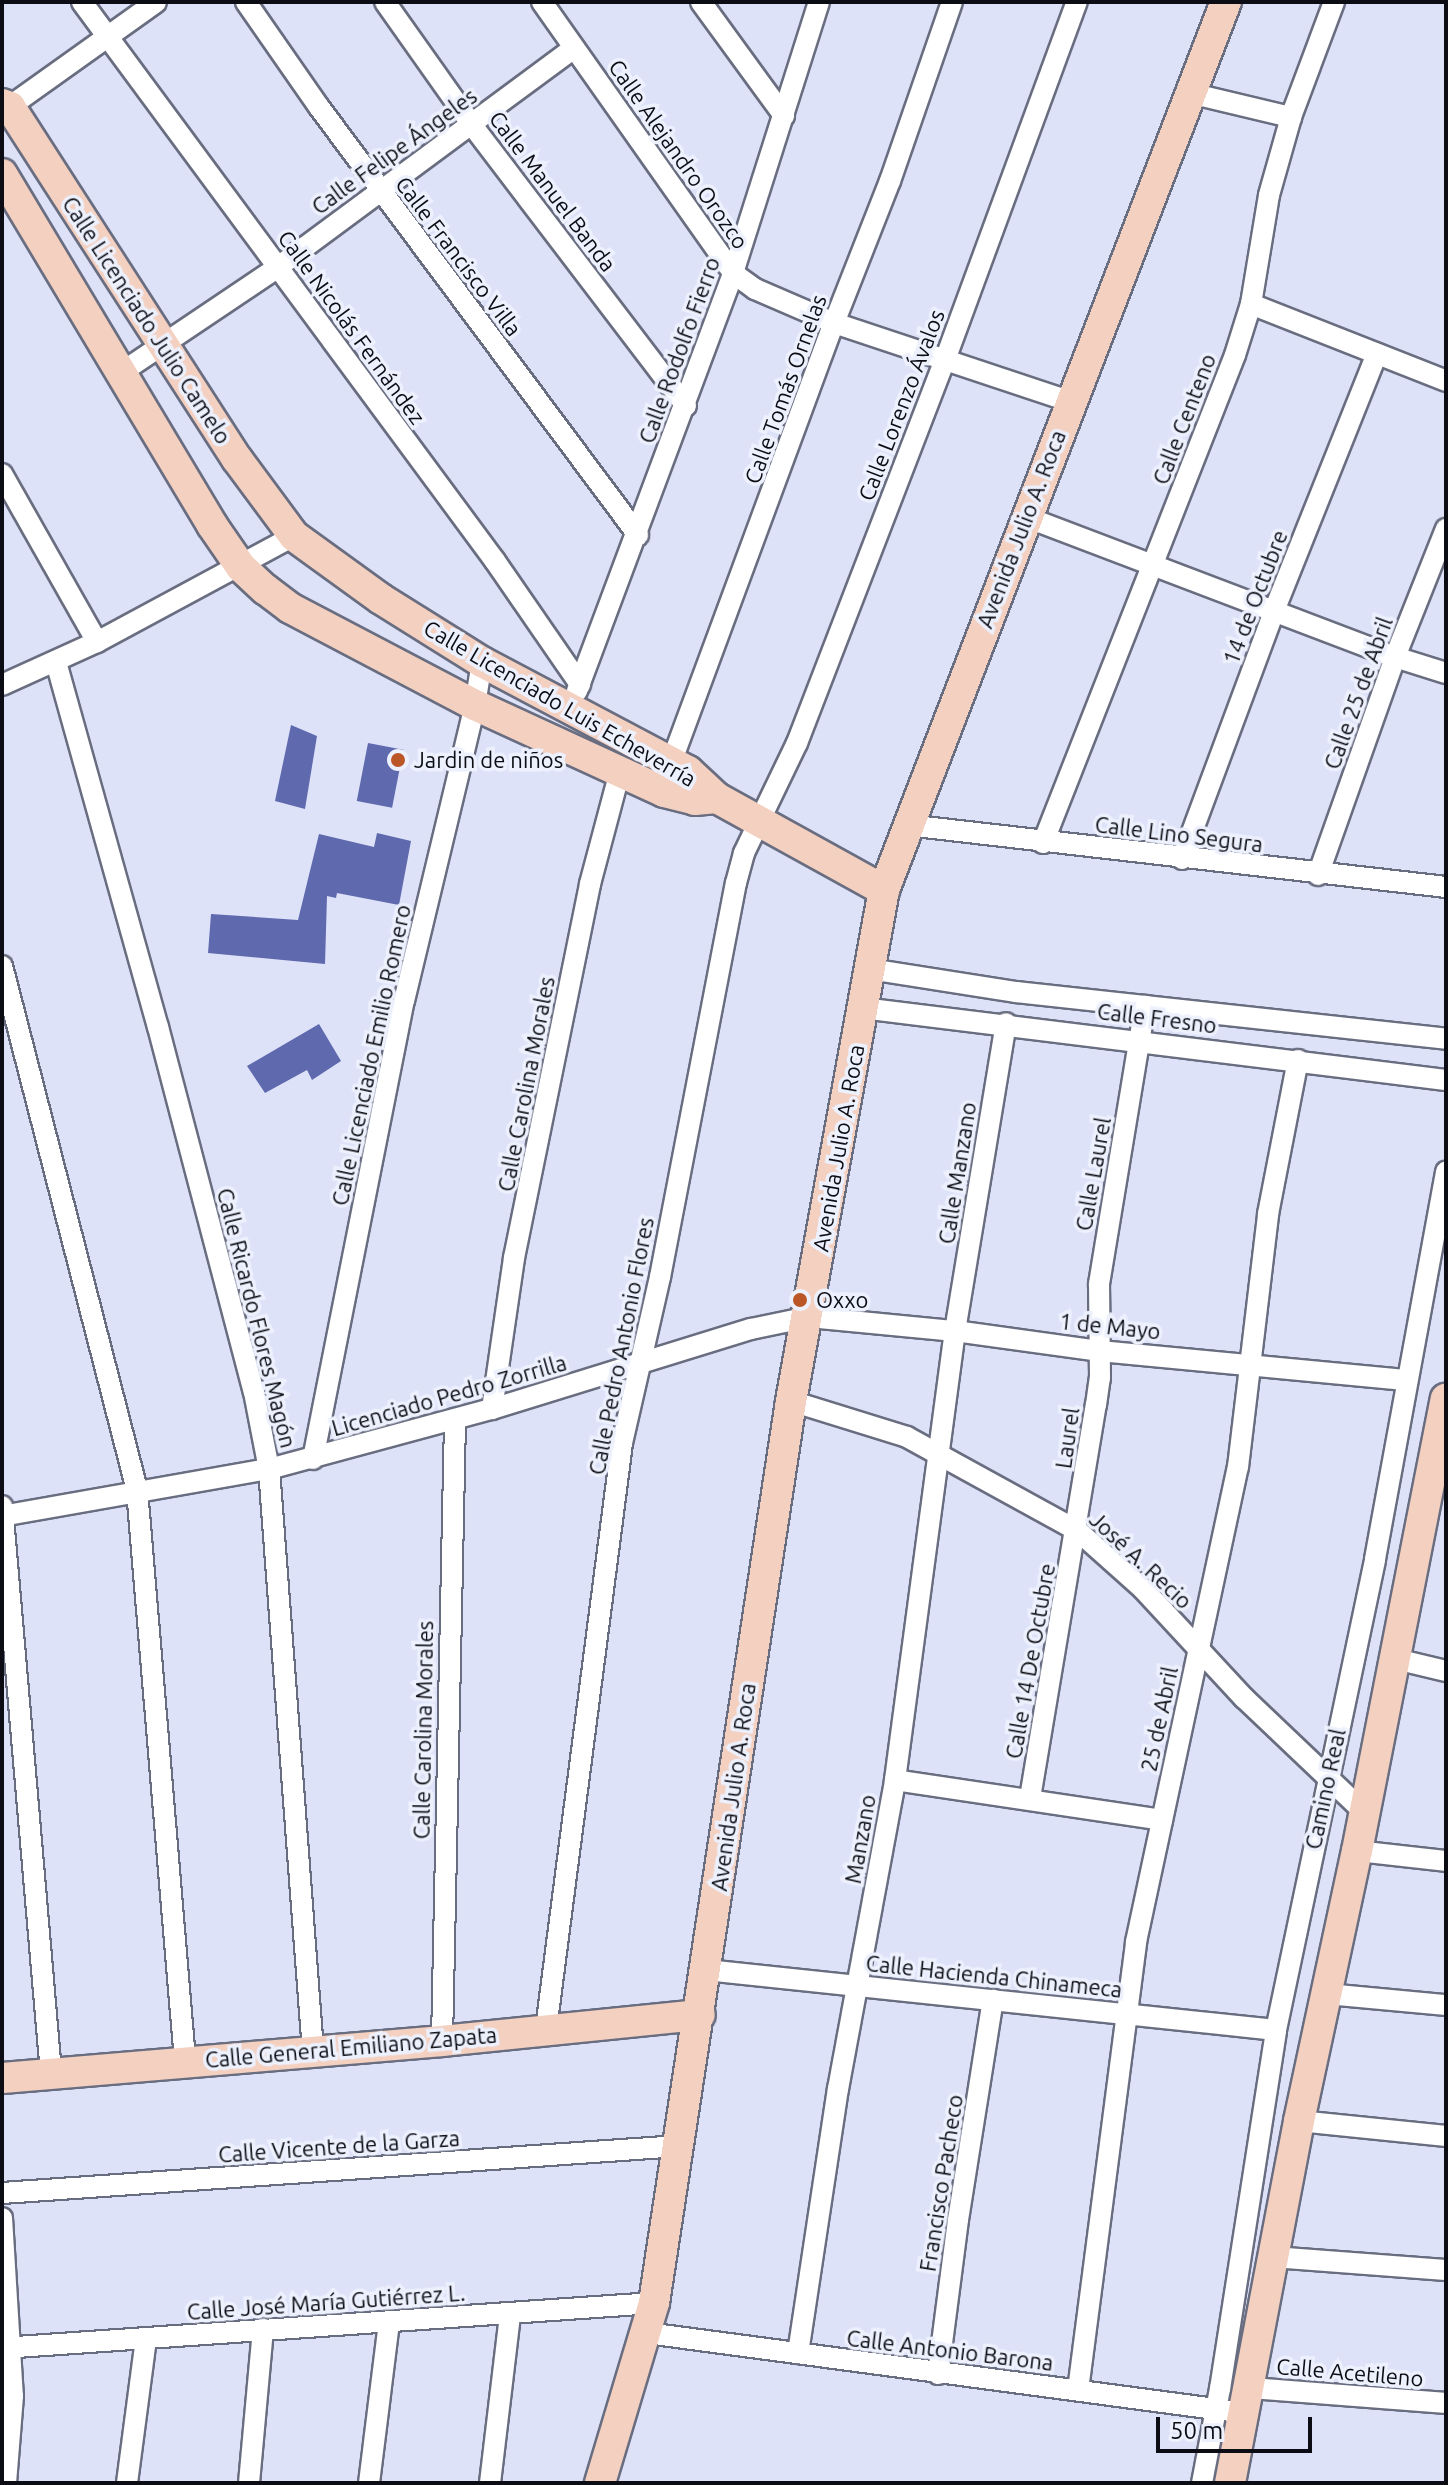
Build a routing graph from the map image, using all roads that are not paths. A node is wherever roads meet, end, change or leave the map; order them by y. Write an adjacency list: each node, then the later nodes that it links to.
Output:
1 (82, 2): 12 (street, Calle Nicolás Fernández)
2 (156, 2): 12 (street)
3 (246, 2): 20 (street, Calle Francisco Villa)
4 (385, 2): 18 (street, Calle Manuel Banda)
5 (542, 2): 13 (street, Calle Alejandro Orozco)
6 (701, 2): 16 (street)
7 (819, 2): 16 (street, Calle Rodolfo Fierro)
8 (952, 2): 24 (street, Calle Tomás Ornelas)
9 (1077, 2): 27 (street, Calle Lorenzo Ávalos)
10 (1226, 2): 14 (street, Avenida Julio A. Roca)
11 (1334, 2): 17 (street, Calle Centeno)
12 (108, 37): 15 (street); 21 (street, Calle Nicolás Fernández)
13 (574, 48): 18 (street, Calle Felipe Ángeles); 22 (street, Calle Alejandro Orozco)
14 (1190, 93): 17 (street); 30 (street, Avenida Julio A. Roca)
15 (5, 108): 25 (street, Calle Licenciado Julio Camelo)
16 (784, 116): 22 (street, Calle Rodolfo Fierro)
17 (1291, 117): 23 (street, Calle Centeno)
18 (472, 125): 20 (street, Calle Felipe Ángeles); 31 (street, Calle Manuel Banda)
19 (2, 174): 28 (street, Calle Licenciado Julio Camelo)
20 (379, 189): 21 (street, Calle Felipe Ángeles); 35 (street, Calle Francisco Villa)
21 (278, 267): 25 (street, Calle Felipe Ángeles); 46 (street, Calle Nicolás Fernández)
22 (733, 273): 24 (street, Calle Alejandro Orozco); 31 (street, Calle Rodolfo Fierro)
23 (1251, 304): 26 (street); 37 (street, Calle Centeno)
24 (834, 323): 27 (street, Calle Alejandro Orozco); 48 (street, Calle Tomás Ornelas)
25 (163, 345): 28 (street, Calle Felipe Ángeles); 36 (street, Calle Licenciado Julio Camelo)
26 (1377, 354): 29 (street); 39 (street, 14 de Octubre)
27 (945, 360): 30 (street, Calle Alejandro Orozco); 52 (street, Calle Lorenzo Ávalos)
28 (122, 372): 38 (street, Calle Licenciado Julio Camelo)
29 (1446, 381)
30 (1071, 402): 33 (street, Avenida Julio A. Roca)
31 (686, 406): 35 (street, Calle Rodolfo Fierro)
32 (2, 474): 40 (street)
33 (1026, 517): 37 (street); 53 (street, Avenida Julio A. Roca)
34 (1446, 529): 41 (street, Calle 25 de Abril)
35 (638, 535): 46 (street, Calle Rodolfo Fierro)
36 (294, 536): 38 (street); 43 (street, Calle Licenciado Luis Echeverría)
37 (1151, 566): 39 (street); 54 (street, Calle Centeno)
38 (241, 567): 40 (street); 47 (street, Calle Licenciado Luis Echeverría)
39 (1274, 611): 41 (street); 55 (street, 14 de Octubre)
40 (97, 642): 42 (street)
41 (1395, 657): 44 (street); 56 (street, Calle 25 de Abril)
42 (56, 662): 45 (street); 81 (street, Calle Ricardo Flores Magón)
43 (482, 662): 46 (street, Calle Licenciado Luis Echeverría); 47 (street, Calle Licenciado Emilio Romero)
44 (1446, 673)
45 (2, 685)
46 (575, 697): 48 (street, Calle Licenciado Luis Echeverría)
47 (475, 705): 49 (street, Calle Licenciado Luis Echeverría); 80 (street, Calle Licenciado Emilio Romero)
48 (670, 762): 50 (street, Calle Tomás Ornelas); 51 (street, Calle Licenciado Luis Echeverría)
49 (620, 771): 50 (street, Calle Licenciado Luis Echeverría); 77 (street, Calle Carolina Morales)
50 (664, 792): 51 (street, Calle Licenciado Luis Echeverría)
51 (717, 798): 52 (street, Calle Licenciado Luis Echeverría)
52 (760, 823): 58 (street, Calle Licenciado Luis Echeverría); 73 (street, Calle Pedro Antonio Flores)
53 (907, 825): 54 (street, Calle Lino Segura); 58 (street, Avenida Julio A. Roca)
54 (1043, 843): 55 (street, Calle Lino Segura)
55 (1182, 859): 56 (street, Calle Lino Segura)
56 (1318, 875): 57 (street, Calle Lino Segura)
57 (1446, 887)
58 (884, 890): 60 (street, Avenida Julio A. Roca)
59 (2, 966): 82 (street)
60 (869, 969): 61 (street, Calle Fresno); 62 (street, Avenida Julio A. Roca)
61 (1145, 1006): 64 (street, Calle Fresno); 65 (street, Calle Laurel)
62 (862, 1008): 63 (street, Calle Fresno); 69 (street, Avenida Julio A. Roca)
63 (1006, 1023): 65 (street, Calle Fresno); 70 (street, Calle Manzano)
64 (1446, 1039)
65 (1141, 1041): 66 (street, Calle Fresno); 71 (street, Calle Laurel)
66 (1298, 1060): 67 (street, Calle Fresno); 72 (street, 25 de Abril)
67 (1446, 1080)
68 (1446, 1171): 74 (street, Camino Real)
69 (809, 1317): 70 (street, 1 de Mayo); 73 (street, Licenciado Pedro Zorrilla); 76 (street, Avenida Julio A. Roca)
70 (955, 1331): 71 (street, 1 de Mayo); 79 (street, Manzano)
71 (1099, 1351): 72 (street, 1 de Mayo); 84 (street, Laurel)
72 (1251, 1364): 74 (street, 1 de Mayo); 85 (street, 25 de Abril)
73 (637, 1366): 77 (street, Licenciado Pedro Zorrilla); 102 (street, Calle Pedro Antonio Flores)
74 (1406, 1380): 88 (street, Camino Real)
75 (1446, 1399): 86 (street, Camino Real)
76 (791, 1401): 79 (street, José A. Recio); 95 (street, Avenida Julio A. Roca)
77 (492, 1409): 78 (street, Licenciado Pedro Zorrilla)
78 (455, 1419): 80 (street, Licenciado Pedro Zorrilla); 104 (street, Calle Carolina Morales)
79 (938, 1454): 84 (street, José A. Recio); 89 (street, Manzano)
80 (313, 1459): 81 (street, Licenciado Pedro Zorrilla)
81 (269, 1469): 82 (street, Licenciado Pedro Zorrilla); 105 (street, Calle Ricardo Flores Magón)
82 (137, 1490): 83 (street, Licenciado Pedro Zorrilla); 106 (street)
83 (3, 1513): 107 (street)
84 (1078, 1531): 85 (street, José A. Recio); 90 (street, Calle 14 De Octubre)
85 (1198, 1648): 88 (street, José A. Recio); 92 (street, 25 de Abril)
86 (1396, 1659): 87 (street); 91 (street, Camino Real)
87 (1446, 1671)
88 (1327, 1777): 91 (street, José A. Recio); 103 (street, Camino Real)
89 (895, 1780): 90 (street); 96 (street, Manzano)
90 (1030, 1798): 92 (street)
91 (1364, 1812): 93 (street, Camino Real)
92 (1162, 1820): 100 (street, 25 de Abril)
93 (1357, 1851): 94 (street); 97 (street, Camino Real)
94 (1446, 1861)
95 (706, 1970): 96 (street, Calle Hacienda Chinameca); 101 (street, Avenida Julio A. Roca)
96 (857, 1986): 98 (street, Calle Hacienda Chinameca); 123 (street, Manzano)
97 (1327, 1994): 99 (street); 109 (street, Camino Real)
98 (993, 2000): 100 (street, Calle Hacienda Chinameca); 124 (street, Francisco Pacheco)
99 (1446, 2005)
100 (1128, 2014): 103 (street, Calle Hacienda Chinameca); 125 (street, 25 de Abril)
101 (700, 2015): 102 (street, Calle General Emiliano Zapata); 111 (street, Avenida Julio A. Roca)
102 (546, 2029): 104 (street, Calle General Emiliano Zapata)
103 (1276, 2030): 126 (street, Camino Real)
104 (442, 2041): 105 (street, Calle General Emiliano Zapata)
105 (313, 2051): 106 (street, Calle General Emiliano Zapata)
106 (185, 2060): 107 (street, Calle General Emiliano Zapata)
107 (51, 2073): 108 (street, Calle General Emiliano Zapata)
108 (2, 2078)
109 (1299, 2121): 110 (street); 114 (street, Camino Real)
110 (1446, 2136)
111 (679, 2146): 112 (street, Calle Vicente de la Garza); 116 (street, Avenida Julio A. Roca)
112 (2, 2193)
113 (2, 2218): 122 (street)
114 (1273, 2257): 115 (street); 126 (street, Camino Real)
115 (1446, 2270)
116 (654, 2303): 117 (street, Calle José María Gutiérrez L.); 120 (street, Avenida Julio A. Roca)
117 (510, 2315): 118 (street, Calle José María Gutiérrez L.); 132 (street)
118 (389, 2323): 119 (street, Calle José María Gutiérrez L.); 131 (street)
119 (263, 2329): 121 (street, Calle José María Gutiérrez L.); 130 (street)
120 (647, 2333): 123 (street, Calle Antonio Barona); 133 (street, Avenida Julio A. Roca)
121 (146, 2338): 122 (street, Calle José María Gutiérrez L.); 129 (street)
122 (6, 2348): 128 (street)
123 (798, 2353): 124 (street, Calle Antonio Barona)
124 (938, 2374): 125 (street, Calle Antonio Barona)
125 (1078, 2390): 126 (street, Calle Antonio Barona)
126 (1238, 2403): 127 (street, Calle Acetileno); 134 (street); 135 (street, Camino Real)
127 (1446, 2403)
128 (6, 2483)
129 (127, 2483)
130 (249, 2483)
131 (369, 2483)
132 (490, 2483)
133 (600, 2483)
134 (1202, 2483)
135 (1230, 2483)

